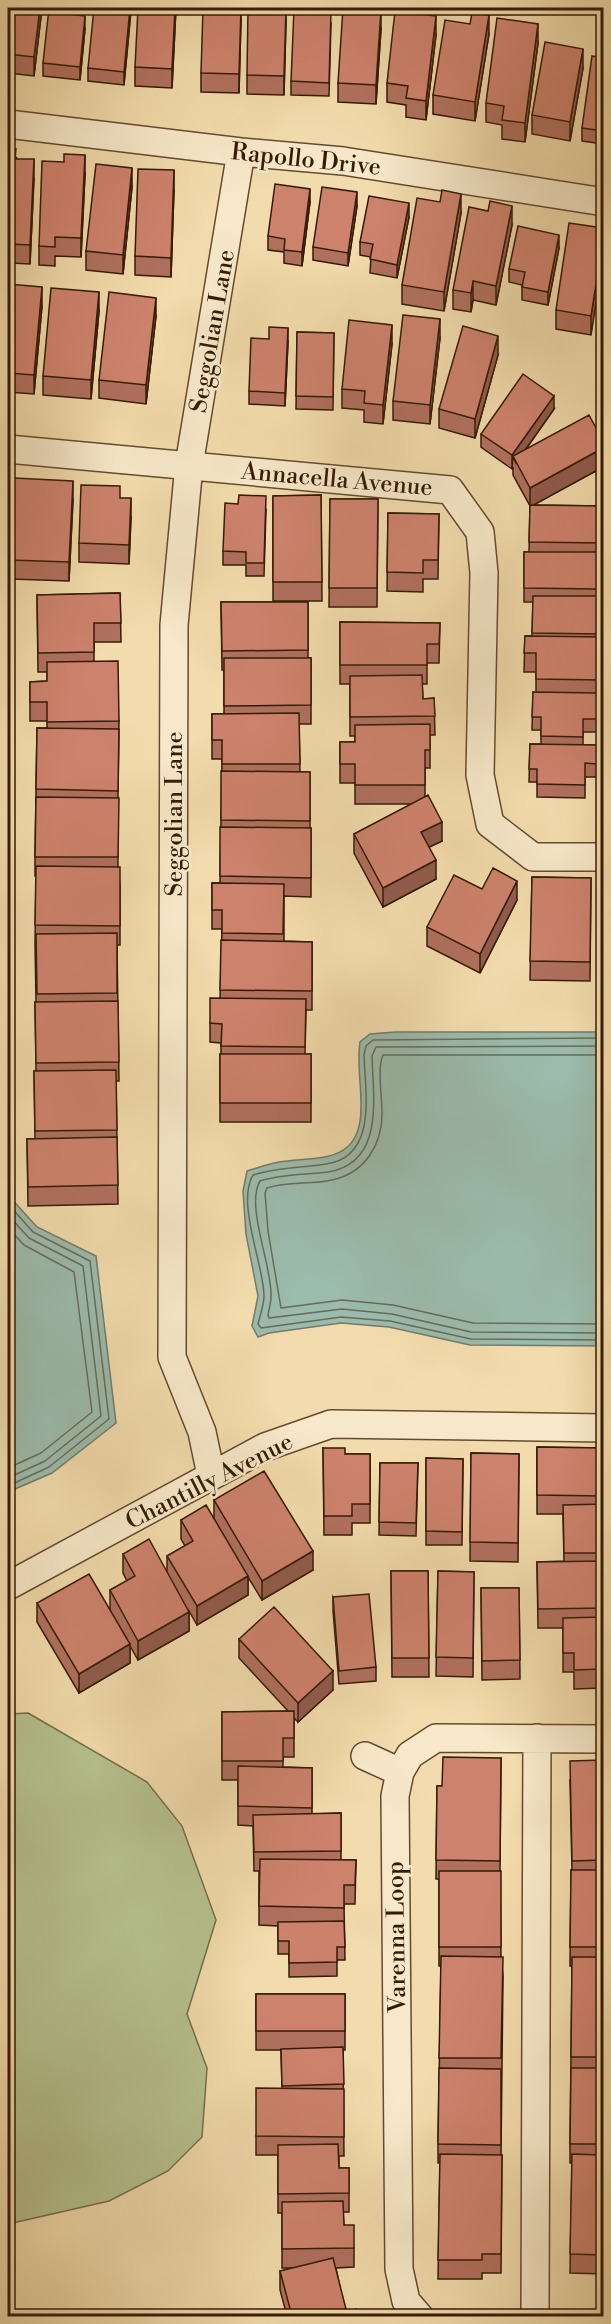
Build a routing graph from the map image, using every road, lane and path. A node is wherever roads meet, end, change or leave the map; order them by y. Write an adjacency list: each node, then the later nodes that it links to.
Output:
1 (8, 124): 2 (street, Rapollo Drive)
2 (241, 152): 3 (street, Rapollo Drive); 5 (street, Seggolian Lane)
3 (603, 202)
4 (8, 449): 5 (street, Annacella Avenue)
5 (189, 465): 6 (street, Annacella Avenue); 8 (street, Seggolian Lane)
6 (603, 857)
7 (603, 1428): 8 (street, Chantilly Avenue)
8 (211, 1475): 9 (street, Chantilly Avenue)
9 (8, 1586)
10 (537, 1738): 11 (street, Varenna Loop); 13 (street, Varenna Loop); 15 (street)
11 (603, 1739)
12 (365, 1756): 13 (street)
13 (400, 1772): 14 (street, Varenna Loop)
14 (418, 2316)
15 (535, 2316)

